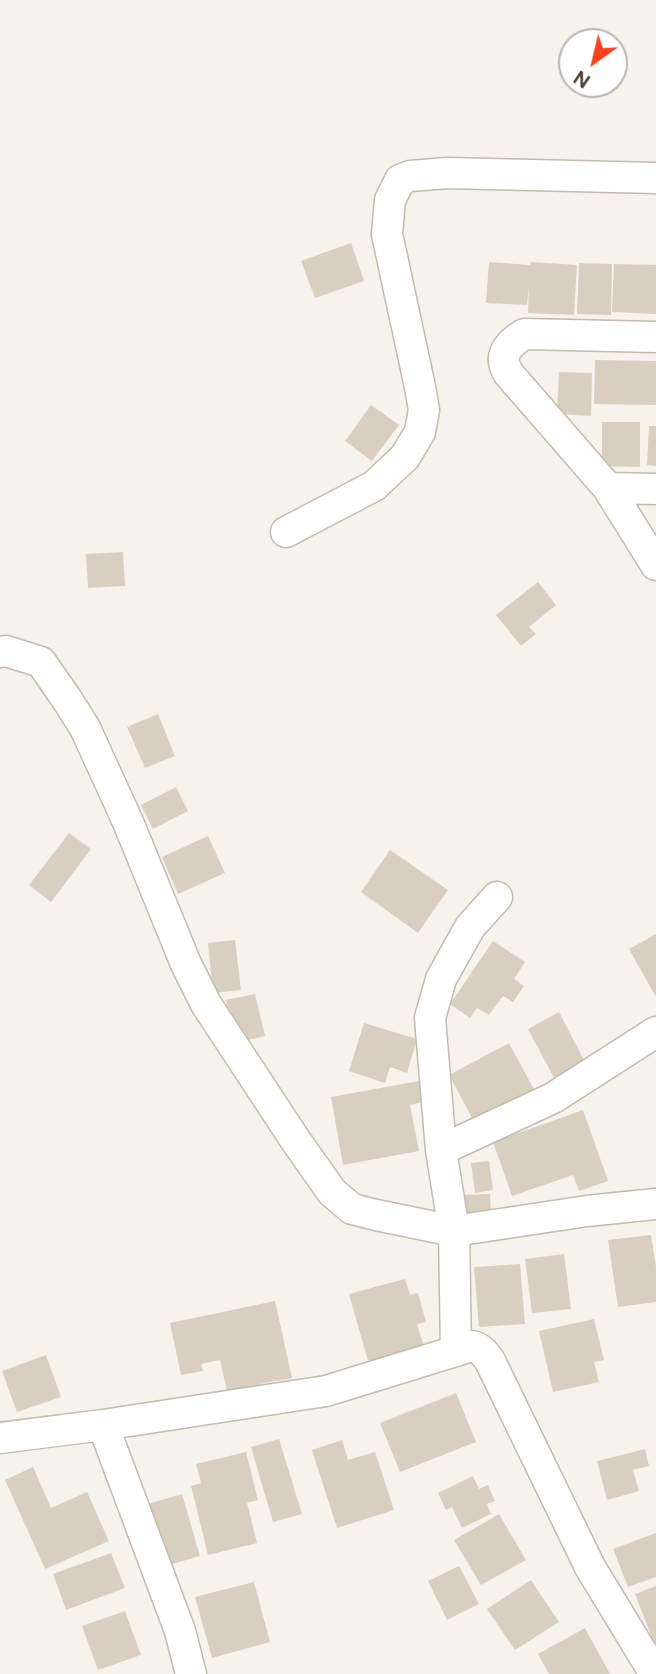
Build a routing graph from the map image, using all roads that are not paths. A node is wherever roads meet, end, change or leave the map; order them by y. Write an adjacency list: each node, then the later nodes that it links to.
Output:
1 (656, 178): 5 (street)
2 (656, 337): 3 (street)
3 (608, 488): 4 (street); 6 (street)
4 (656, 489)
5 (286, 531)
6 (656, 565)
7 (0, 652): 12 (street)
8 (497, 897): 10 (street)
9 (656, 1031): 10 (street)
10 (441, 1150): 12 (street)
11 (656, 1204): 12 (street)
12 (454, 1231): 13 (street)
13 (456, 1351): 14 (street); 17 (street)
14 (103, 1425): 15 (street); 16 (street)
15 (0, 1438)
16 (191, 1674)
17 (655, 1674)

